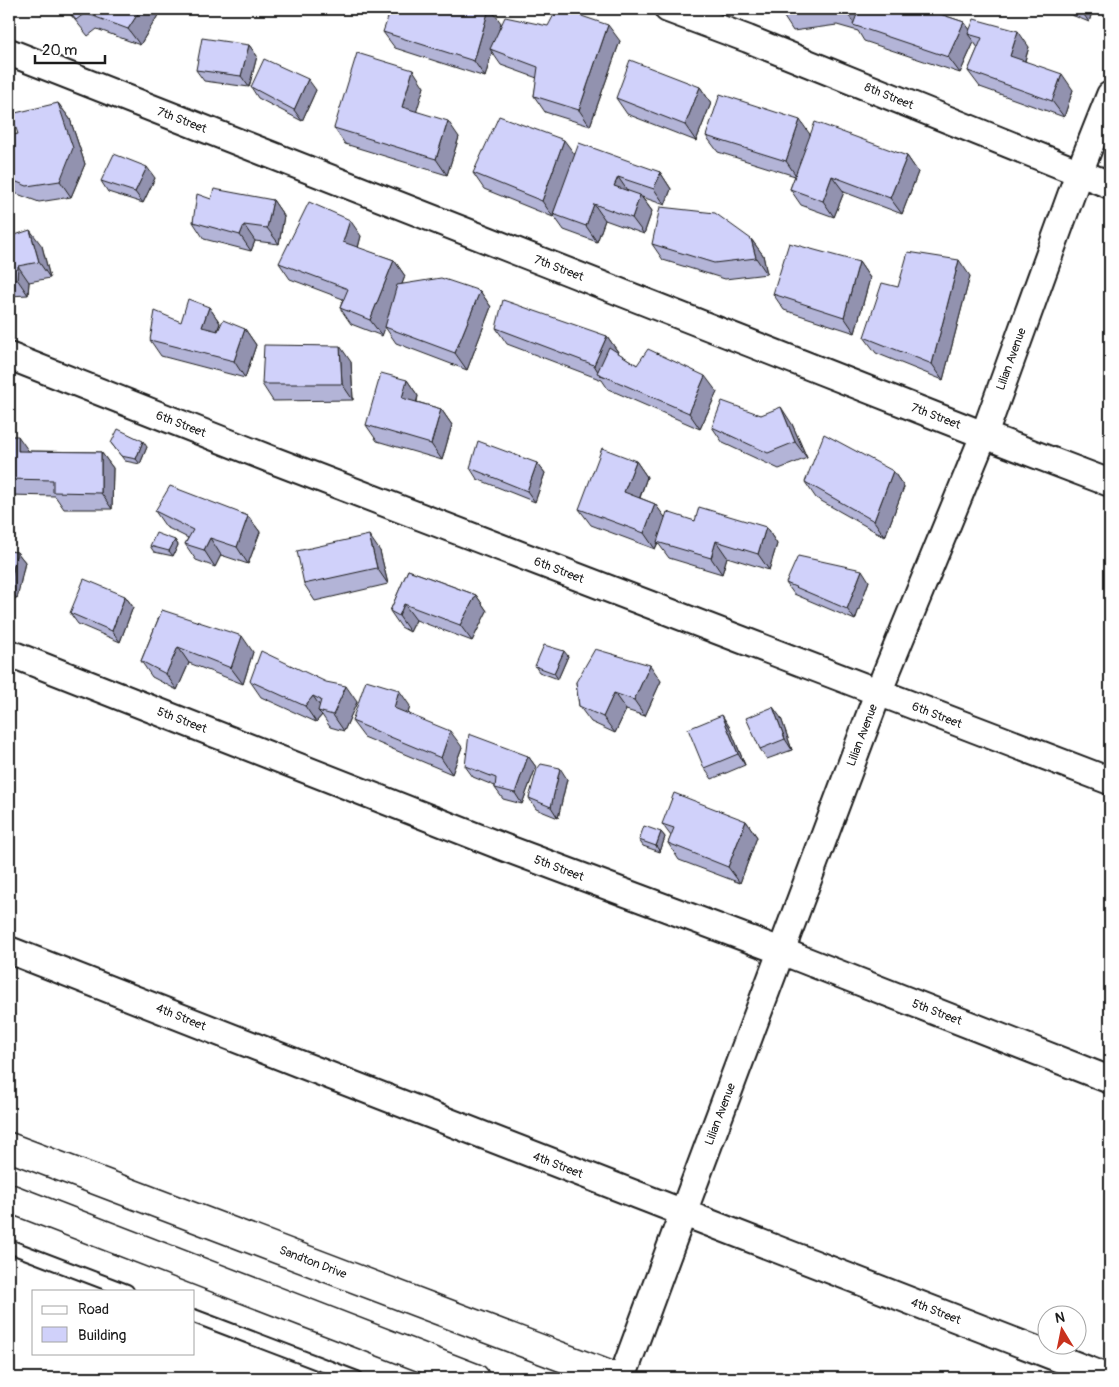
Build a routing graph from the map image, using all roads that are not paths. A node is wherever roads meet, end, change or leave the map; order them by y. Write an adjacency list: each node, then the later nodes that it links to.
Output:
1 (668, 9): 4 (street, 8th Street)
2 (9, 52): 7 (street, 7th Street)
3 (1110, 95): 4 (street, Lilian Avenue)
4 (1079, 173): 5 (street, 8th Street); 7 (street, Lilian Avenue)
5 (1110, 185)
6 (9, 356): 10 (street, 6th Street)
7 (984, 435): 8 (street, 7th Street); 10 (street, Lilian Avenue)
8 (1110, 483)
9 (9, 652): 13 (street, 5th Street)
10 (878, 693): 11 (street, 6th Street); 13 (street, Lilian Avenue)
11 (1110, 781)
12 (9, 950): 17 (street, 4th Street)
13 (781, 951): 14 (street, 5th Street); 17 (street, Lilian Avenue)
14 (1110, 1080)
15 (9, 1146): 23 (main road, Sandton Drive)
16 (9, 1198): 22 (main road)
17 (683, 1213): 24 (street, Lilian Avenue); 25 (street, 4th Street)
18 (9, 1246): 19 (lane)
19 (123, 1290)
20 (195, 1316): 21 (lane)
21 (357, 1378)
22 (472, 1378)
23 (617, 1378)
24 (622, 1378)
25 (1109, 1378)

